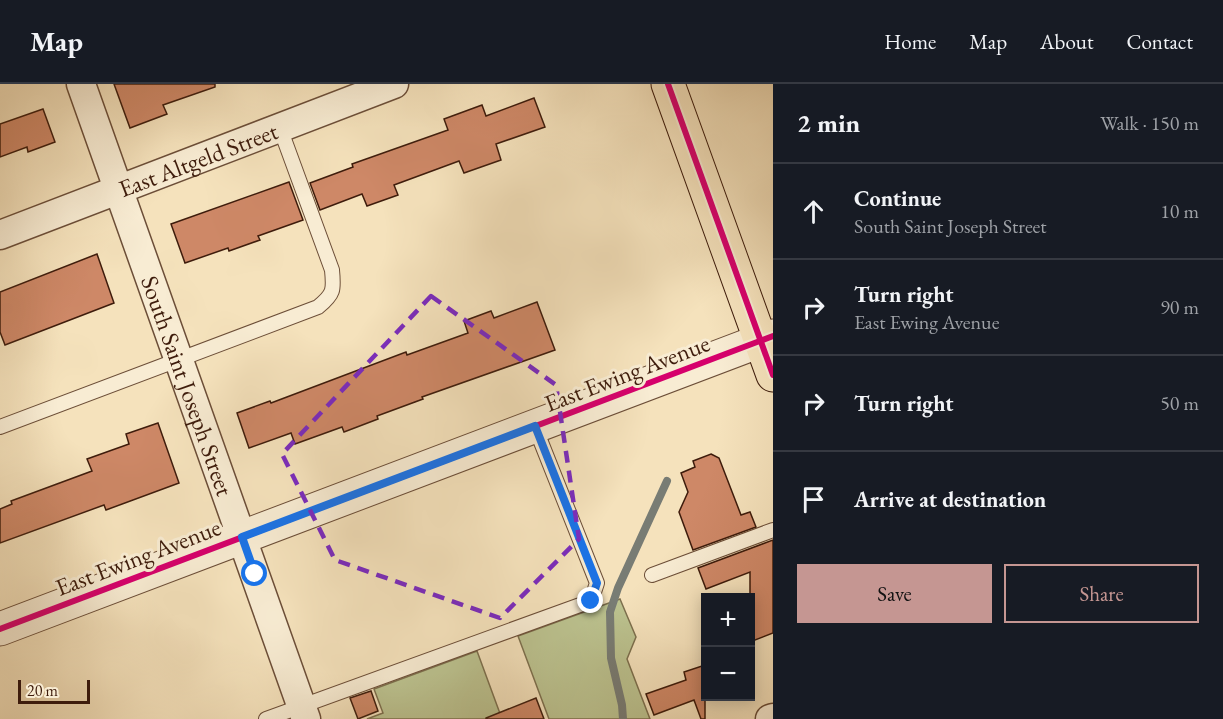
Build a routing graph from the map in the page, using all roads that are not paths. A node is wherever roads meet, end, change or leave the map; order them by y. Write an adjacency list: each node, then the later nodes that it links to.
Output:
1 (81, 84): 5 (street, South Saint Joseph Street)
2 (394, 84): 4 (street, East Altgeld Street)
3 (668, 84): 7 (main road)
4 (280, 128): 5 (street, East Altgeld Street); 8 (lane)
5 (119, 189): 6 (street, East Altgeld Street); 8 (street, South Saint Joseph Street)
6 (0, 235)
7 (767, 339): 9 (main road); 10 (street, East Ewing Avenue)
8 (180, 359): 11 (lane); 13 (street, South Saint Joseph Street)
9 (773, 375)
10 (535, 426): 13 (street, East Ewing Avenue); 16 (lane)
11 (0, 427)
12 (773, 530): 14 (lane)
13 (242, 537): 15 (street, East Ewing Avenue); 16 (street, South Saint Joseph Street)
14 (652, 575)
15 (0, 629)
16 (304, 712): 17 (lane)
17 (266, 719)

